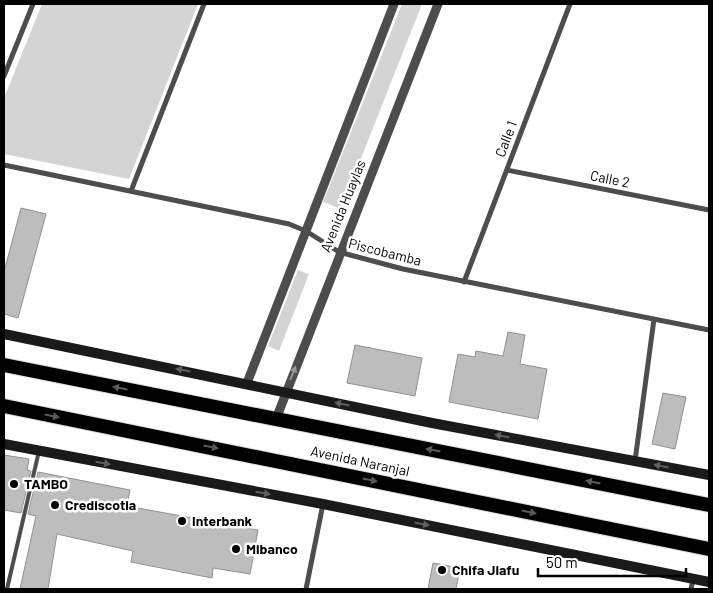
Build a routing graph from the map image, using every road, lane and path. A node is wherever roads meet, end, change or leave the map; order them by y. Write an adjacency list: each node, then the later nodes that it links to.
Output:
1 (33, 4): 6 (street)
2 (204, 4): 9 (street)
3 (394, 4): 11 (street, Avenida Huaylas)
4 (438, 4): 12 (street, Avenida Huaylas)
5 (570, 4): 8 (street, Calle 1)
6 (4, 76)
7 (4, 165): 9 (street, Piscobamba)
8 (507, 170): 10 (street, Calle 2); 13 (street, Calle 1)
9 (131, 191): 11 (street, Piscobamba)
10 (709, 210)
11 (306, 231): 12 (street, Piscobamba); 18 (street, Avenida Huaylas)
12 (339, 252): 13 (street, Piscobamba); 19 (street, Avenida Huaylas, one-way to 12)
13 (464, 282): 14 (street, Piscobamba)
14 (654, 319): 15 (street, Piscobamba); 24 (street)
15 (709, 330)
16 (4, 334): 18 (main road, one-way to 16)
17 (4, 364): 21 (highway, Avenida Naranjal, one-way to 17)
18 (247, 383): 19 (main road)
19 (285, 392): 21 (street, Avenida Huaylas); 24 (main road, one-way to 19)
20 (4, 406): 28 (highway, Avenida Naranjal, one-way to 28)
21 (276, 419): 27 (highway, Avenida Naranjal, one-way to 21)
22 (4, 444): 23 (main road)
23 (39, 451): 26 (main road, one-way to 26); 31 (lane)
24 (636, 461): 25 (main road, one-way to 24)
25 (709, 475)
26 (323, 504): 29 (main road, one-way to 29); 32 (street)
27 (709, 505)
28 (709, 549)
29 (693, 578): 30 (main road); 33 (street)
30 (709, 582)
31 (7, 589)
32 (306, 589)
33 (691, 589)

